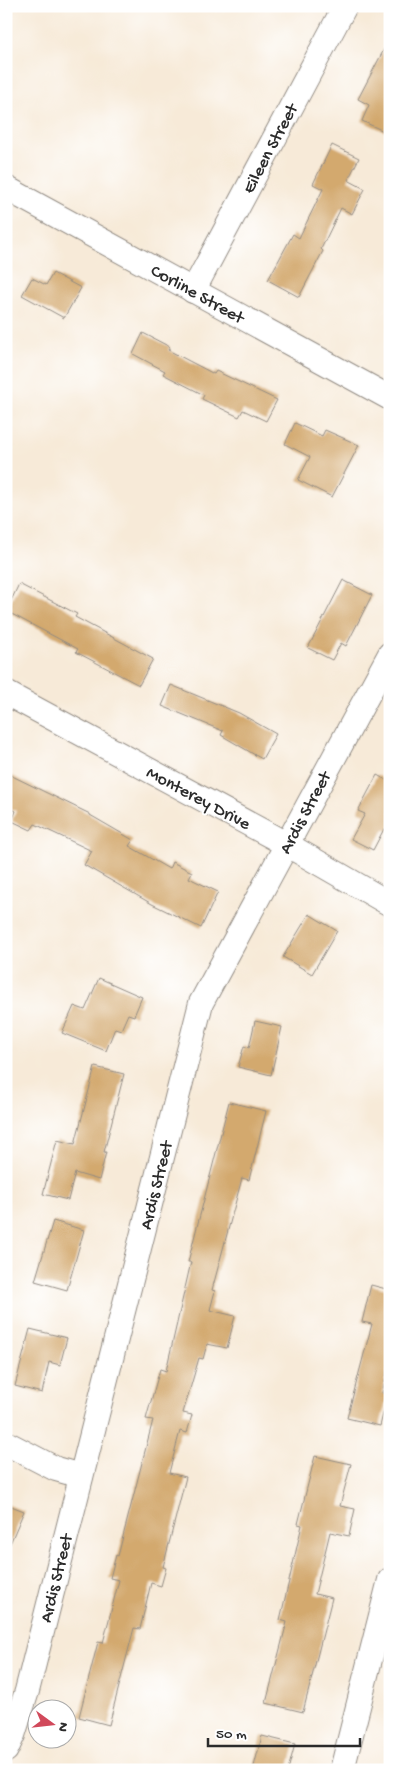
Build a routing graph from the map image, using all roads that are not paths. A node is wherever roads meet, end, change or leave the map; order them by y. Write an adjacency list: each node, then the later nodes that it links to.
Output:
1 (346, 6): 3 (street, Eileen Street)
2 (6, 188): 3 (street, Corline Street)
3 (193, 291): 4 (street, Corline Street)
4 (390, 398)
5 (390, 654): 7 (street, Ardis Street)
6 (6, 693): 7 (street, Monterey Drive)
7 (286, 844): 8 (street, Monterey Drive); 10 (street, Ardis Street)
8 (390, 904)
9 (6, 1443): 10 (street)
10 (81, 1476): 12 (street, Ardis Street)
11 (390, 1580): 13 (street)
12 (6, 1750)
13 (342, 1770)

